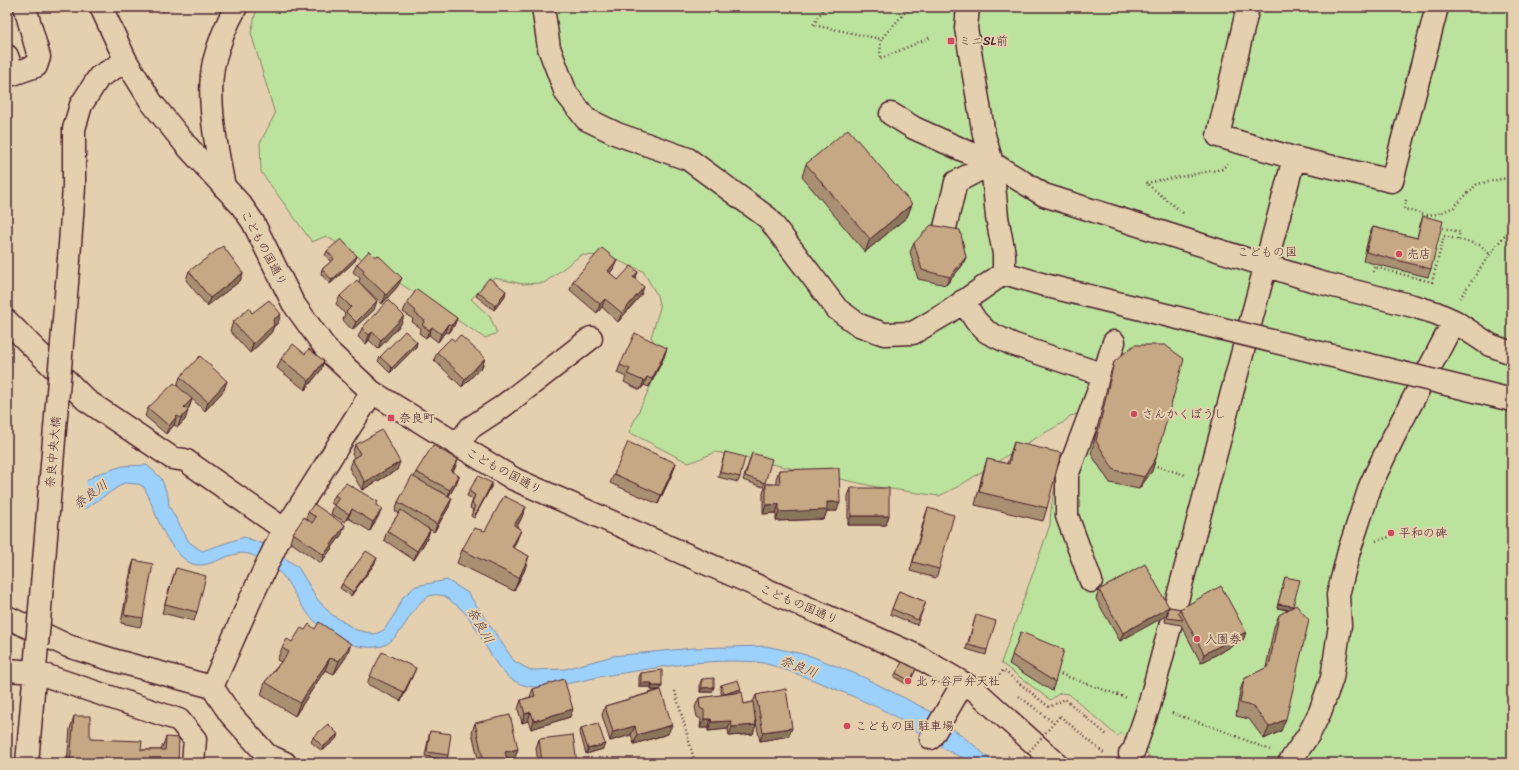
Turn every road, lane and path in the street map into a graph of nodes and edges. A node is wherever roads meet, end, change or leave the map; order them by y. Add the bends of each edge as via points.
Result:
1 (25, 7) edge
2 (101, 7) edge
3 (236, 7) edge
4 (543, 7) edge
5 (825, 7) edge
6 (910, 7) edge
7 (968, 7) edge
8 (1248, 7) edge
9 (1437, 7) edge
10 (931, 37) dead end
11 (880, 39) junction
12 (126, 61) junction
13 (9, 69) edge
14 (891, 114) dead end
15 (1238, 143) junction
16 (1294, 158) junction
17 (992, 164) junction
18 (1512, 177) edge
19 (224, 188) junction
20 (1407, 198) dead end
21 (1426, 215) junction
22 (1423, 223) edge
23 (1437, 226) edge
24 (1512, 226) edge
25 (943, 236) edge
26 (1458, 240) junction
27 (1205, 246) junction
28 (1490, 254) junction
29 (1266, 267) junction
30 (1004, 273) junction
31 (1420, 279) edge
32 (963, 301) junction
33 (7, 321) edge
34 (1454, 321) junction
35 (590, 338) dead end
36 (1114, 342) dead end
37 (1512, 353) edge
38 (1104, 375) junction
39 (372, 392) junction
40 (1512, 400) edge
41 (457, 445) junction
42 (1153, 465) edge
43 (1173, 470) dead end
44 (282, 534) junction
45 (1091, 581) dead end
46 (7, 617) edge
47 (7, 670) edge
48 (35, 672) junction
49 (1057, 673) edge
50 (1002, 682) dead end
51 (963, 683) junction
52 (212, 687) junction
53 (675, 691) dead end
54 (1014, 691) dead end
55 (1149, 706) junction
56 (1054, 723) junction
57 (1107, 735) dead end
58 (931, 738) dead end
59 (1105, 754) dead end
60 (1130, 754) dead end
61 (1009, 756) dead end
62 (1022, 760) dead end
63 (1290, 761) edge
64 (27, 763) edge
65 (193, 763) edge
66 (285, 763) edge
67 (695, 763) edge
68 (1003, 763) edge
69 (1056, 763) edge

1 - 13 street via 39,57 36,66
2 - 12 street, こどもの国通り
3 - 19 street via 224,29 214,63 212,97 215,138
4 - 32 street via 549,48 566,93 586,119 618,134 688,159 768,218 837,309 859,325 884,334 913,333
5 - 11 path via 813,25
6 - 11 path
7 - 17 street via 966,28 984,135
8 - 15 street via 1218,136
9 - 16 street via 1392,181
10 - 11 path via 880,59
12 - 19 street, こどもの国通り via 152,103
12 - 48 street, 奈良中央大橋, bridge via 99,78 81,105 74,129 74,187 69,259
14 - 17 street via 914,128
15 - 16 street
15 - 27 path via 1231,161 1222,169 1146,183 1202,228
16 - 29 street
17 - 25 street via 956,182
17 - 27 street via 1044,195
17 - 30 street via 997,217 1004,254
18 - 21 path via 1477,184 1454,207 1438,214
19 - 39 street, こどもの国通り via 253,222 293,303 327,350
20 - 21 path via 1404,209
21 - 22 path
23 - 26 path via 1460,232
24 - 28 path
26 - 28 path via 1480,245
26 - 31 path via 1444,236 1432,282
27 - 29 street
28 - 34 path via 1462,294
29 - 34 street via 1413,306
29 - 55 street
30 - 32 street
30 - 40 street, bridge
32 - 38 street via 987,332 1012,344
33 - 44 street via 86,400 172,458 185,460
34 - 37 street via 1490,345
34 - 63 street via 1371,484 1338,595 1340,625 1332,678 1309,734
35 - 41 street via 470,428
36 - 38 street
38 - 45 street via 1067,475 1067,516
39 - 41 street, こどもの国通り
39 - 44 street
41 - 51 street, こどもの国通り via 514,479 914,654
42 - 43 path
44 - 52 street
46 - 52 street via 68,646
47 - 48 street
48 - 64 street, 奈良中央大橋
48 - 65 street via 179,720 195,739
49 - 55 path
50 - 57 path via 996,678 1003,670 1049,707 1065,699
51 - 58 street
51 - 69 street, こどもの国通り via 975,690
52 - 66 street via 231,715 267,755
53 - 67 path
54 - 56 path
55 - 60 street via 1134,750
55 - 63 path via 1221,730
56 - 59 path, bridge via 1060,716
56 - 62 path, bridge
61 - 68 path

